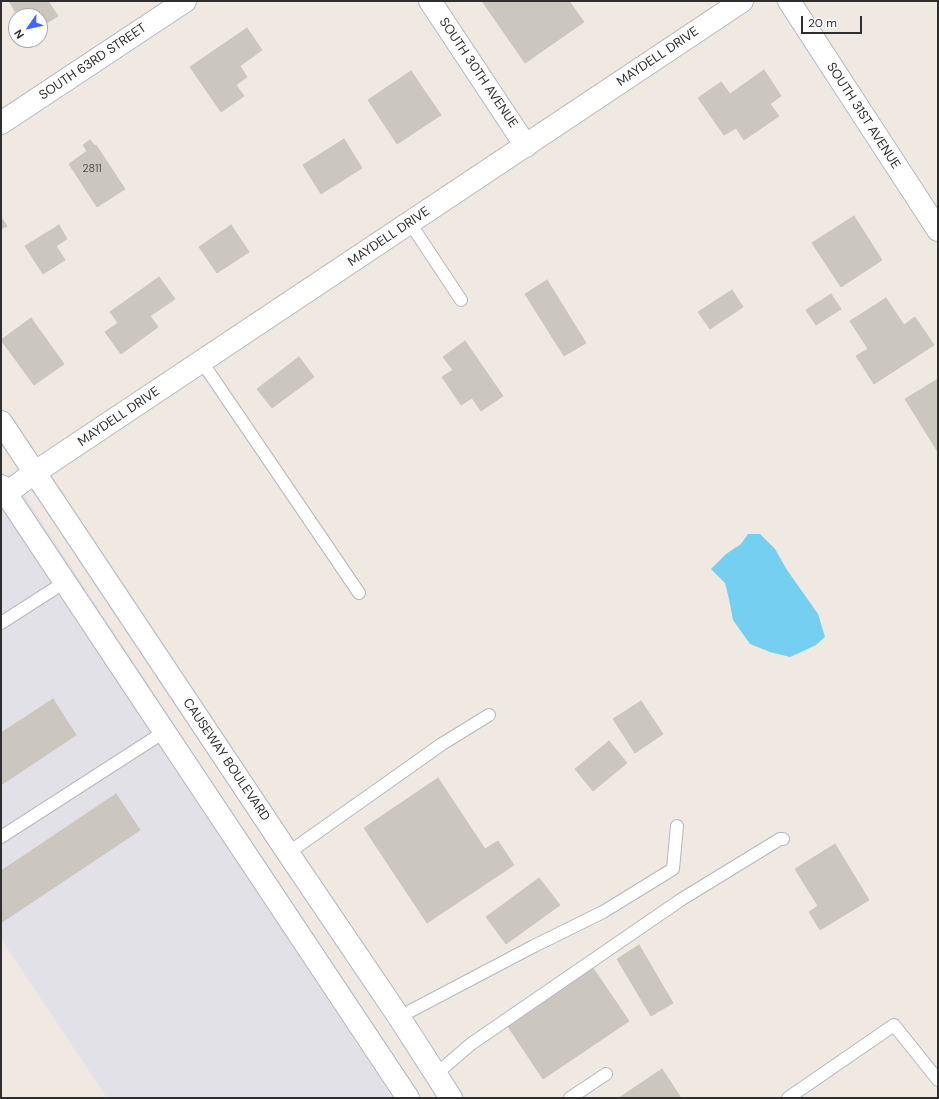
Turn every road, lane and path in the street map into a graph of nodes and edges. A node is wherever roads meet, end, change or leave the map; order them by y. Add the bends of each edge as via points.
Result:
1 (185, 1) edge
2 (430, 1) edge
3 (742, 1) edge
4 (789, 1) edge
5 (1, 123) edge
6 (526, 146) junction
7 (410, 223) junction
8 (938, 230) edge
9 (461, 300) dead end
10 (202, 362) junction
11 (1, 422) edge
12 (34, 473) junction
13 (3, 492) edge
14 (64, 582) junction
15 (359, 593) dead end
16 (1, 623) edge
17 (489, 715) dead end
18 (164, 732) junction
19 (677, 826) dead end
20 (1, 836) edge
21 (783, 839) dead end
22 (288, 853) junction
23 (399, 1017) junction
24 (606, 1074) dead end
25 (435, 1075) junction
26 (938, 1080) edge
27 (408, 1098) edge
28 (451, 1098) edge
29 (570, 1098) edge
30 (788, 1098) edge

1 - 5 street, SOUTH 63RD STREET
2 - 6 street, SOUTH 30TH AVENUE
3 - 6 street, MAYDELL DRIVE
4 - 8 street, SOUTH 31ST AVENUE
6 - 7 street, MAYDELL DRIVE
7 - 9 lane
7 - 10 street, MAYDELL DRIVE
10 - 12 street, MAYDELL DRIVE
10 - 15 lane
11 - 12 street, CAUSEWAY BOULEVARD
12 - 13 street, MAYDELL DRIVE
12 - 22 street, CAUSEWAY BOULEVARD
13 - 14 street
14 - 16 lane
14 - 18 street
17 - 22 lane via 442,744
18 - 20 lane
18 - 27 street
19 - 23 lane via 673,869 604,912
21 - 25 lane via 670,908 471,1044
22 - 23 street, CAUSEWAY BOULEVARD
23 - 25 street, CAUSEWAY BOULEVARD
24 - 29 lane
25 - 28 street, CAUSEWAY BOULEVARD
26 - 30 lane via 894,1025

